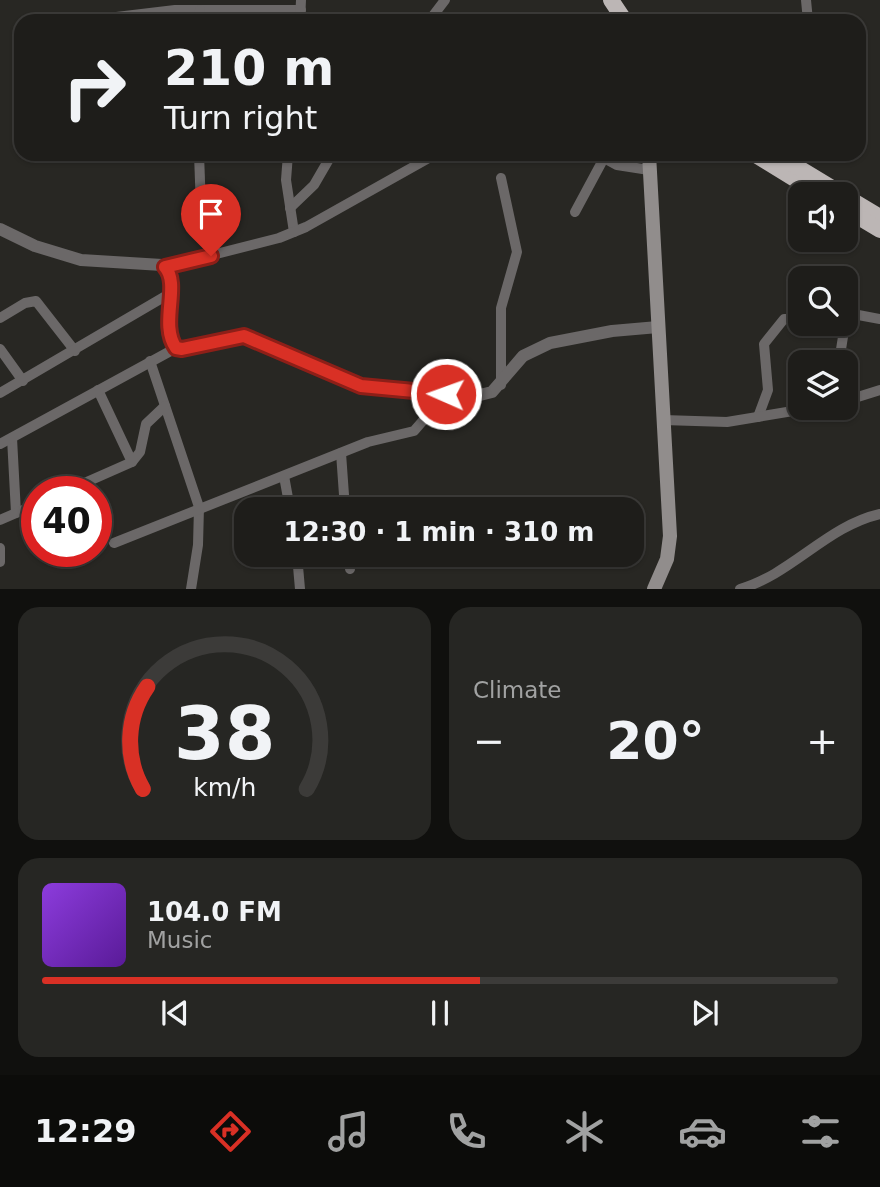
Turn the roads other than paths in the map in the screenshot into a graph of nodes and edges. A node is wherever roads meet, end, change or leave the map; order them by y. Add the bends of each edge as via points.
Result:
1 (445, 0) edge
2 (200, 10) junction
3 (301, 10) edge
4 (176, 14) edge
5 (200, 14) edge
6 (434, 14) edge
7 (199, 161) edge
8 (287, 161) edge
9 (328, 161) edge
10 (424, 161) edge
11 (599, 161) edge
12 (611, 161) edge
13 (649, 161) edge
14 (766, 161) edge
15 (788, 161) edge
16 (649, 170) junction
17 (500, 178) dead end
18 (800, 182) edge
19 (822, 182) edge
20 (858, 204) edge
21 (201, 208) dead end
22 (290, 208) junction
23 (575, 212) dead end
24 (858, 217) edge
25 (880, 217) edge
26 (0, 229) edge
27 (880, 230) edge
28 (294, 232) junction
29 (165, 267) junction
30 (169, 294) junction
31 (858, 315) edge
32 (0, 318) edge
33 (788, 319) edge
34 (880, 319) edge
35 (658, 327) junction
36 (176, 348) junction
37 (0, 349) edge
38 (75, 351) junction
39 (150, 361) junction
40 (23, 381) junction
41 (501, 385) junction
42 (98, 390) junction
43 (880, 390) edge
44 (0, 393) edge
45 (446, 394) junction
46 (858, 397) edge
47 (165, 406) junction
48 (788, 412) edge
49 (758, 417) junction
50 (663, 420) junction
51 (12, 438) junction
52 (0, 444) edge
53 (341, 453) junction
54 (132, 462) junction
55 (100, 476) edge
56 (284, 476) junction
57 (287, 497) edge
58 (344, 497) edge
59 (199, 510) junction
60 (21, 511) edge
61 (16, 513) junction
62 (880, 514) edge
63 (0, 520) edge
64 (114, 544) dead end
65 (0, 548) edge
66 (0, 562) edge
67 (298, 567) edge
68 (191, 589) edge
69 (300, 589) edge
70 (654, 589) edge
71 (740, 589) edge

1 - 6 street
2 - 3 street
2 - 4 street
2 - 5 street
7 - 21 street
8 - 22 street
9 - 22 street via 314,185
10 - 28 street
11 - 23 street
12 - 16 street
13 - 16 main road
14 - 18 highway
15 - 19 highway
16 - 35 main road
17 - 41 street via 517,252 501,308
20 - 25 highway
22 - 28 street
24 - 27 highway
26 - 29 street via 81,260
28 - 29 street
29 - 30 street via 171,276
30 - 36 street via 168,329
30 - 38 street
31 - 34 street
32 - 38 street via 36,301
33 - 49 street via 764,344 768,390
35 - 41 street via 550,343 523,356
35 - 50 main road
36 - 39 street
36 - 45 street via 244,336 361,386
37 - 40 street
38 - 40 street
39 - 42 street
39 - 47 street
40 - 44 street
41 - 45 street via 485,395
42 - 51 street
42 - 54 street
43 - 46 street
45 - 53 street via 414,431
47 - 54 street via 146,424 140,452
47 - 59 street
48 - 49 street
49 - 50 street via 704,424
50 - 70 main road via 670,536 667,559
51 - 52 street
51 - 61 street
53 - 56 street
53 - 58 street
54 - 55 street
56 - 57 street
56 - 59 street
59 - 64 street
59 - 68 street
60 - 61 street
61 - 63 street
62 - 71 street via 848,524
65 - 66 street
67 - 69 street

